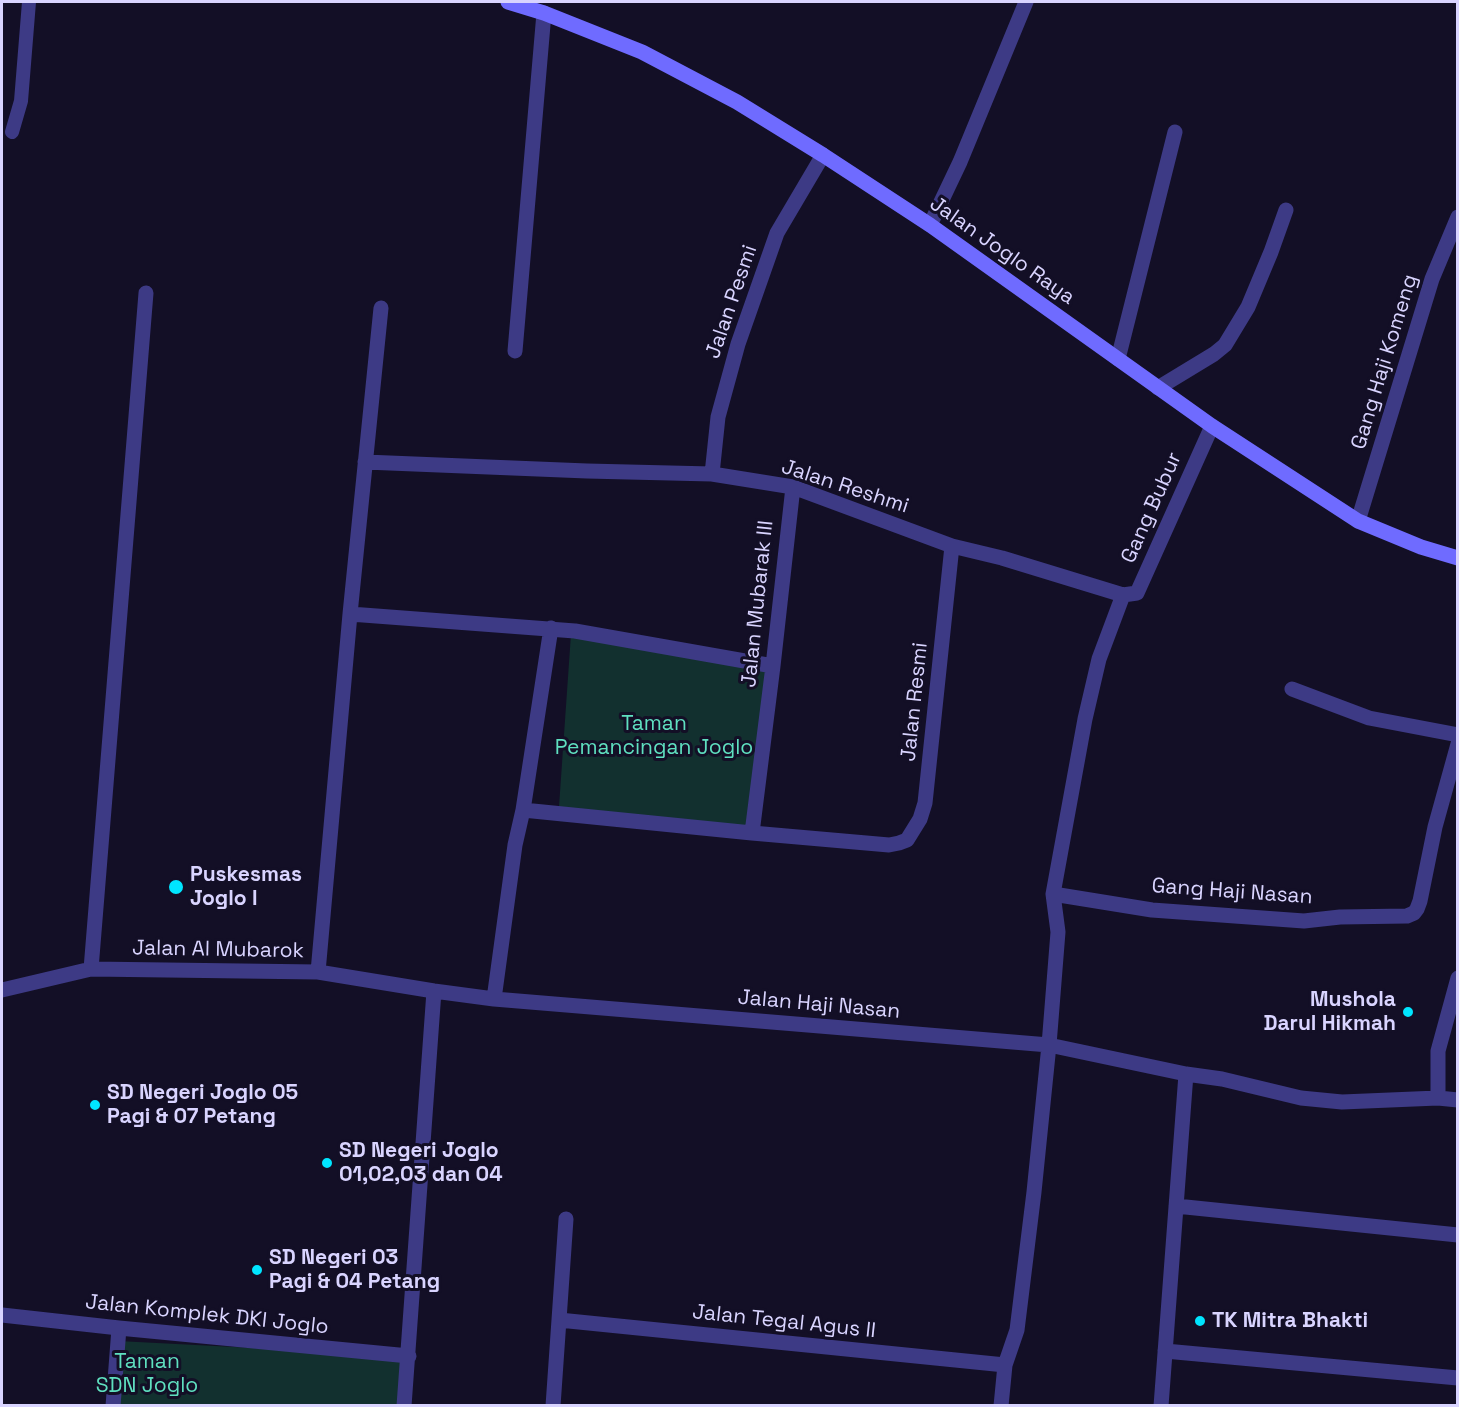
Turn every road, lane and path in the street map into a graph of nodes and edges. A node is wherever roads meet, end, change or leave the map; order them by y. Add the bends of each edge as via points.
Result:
1 (29, 2) edge
2 (508, 2) edge
3 (1026, 2) edge
4 (544, 13) junction
5 (12, 132) dead end
6 (1175, 132) dead end
7 (822, 154) junction
8 (1286, 210) dead end
9 (1458, 217) edge
10 (930, 225) junction
11 (146, 293) dead end
12 (381, 308) dead end
13 (515, 351) dead end
14 (1118, 359) junction
15 (1158, 388) junction
16 (1212, 426) junction
17 (365, 462) junction
18 (711, 474) junction
19 (793, 487) junction
20 (1358, 521) junction
21 (952, 546) junction
22 (1458, 558) edge
23 (1123, 595) junction
24 (350, 614) junction
25 (551, 628) junction
26 (773, 666) junction
27 (1292, 688) dead end
28 (1458, 735) edge
29 (1458, 744) edge
30 (523, 810) junction
31 (752, 833) junction
32 (1053, 894) junction
33 (91, 969) junction
34 (318, 972) junction
35 (1458, 978) edge
36 (2, 990) edge
37 (434, 991) junction
38 (494, 999) junction
39 (1049, 1045) junction
40 (1186, 1074) junction
41 (1437, 1098) junction
42 (1458, 1100) edge
43 (1176, 1206) junction
44 (566, 1219) dead end
45 (1458, 1235) edge
46 (2, 1315) edge
47 (559, 1320) junction
48 (119, 1328) junction
49 (1165, 1351) junction
50 (408, 1356) junction
51 (1005, 1365) junction
52 (1458, 1378) edge
53 (113, 1406) edge
54 (404, 1406) edge
55 (553, 1406) edge
56 (1001, 1406) edge
57 (1161, 1406) edge

1 - 5 lane via 21,101
2 - 4 main road, Jalan Joglo Raya
3 - 10 street
4 - 7 main road, Jalan Joglo Raya via 642,52 737,102
4 - 13 street
6 - 14 street
7 - 10 main road, Jalan Joglo Raya
7 - 18 street, Jalan Pesmi via 777,233 738,344 718,417
8 - 15 street via 1248,307 1225,345
9 - 20 street, Gang Haji Komeng via 1432,279
10 - 14 main road, Jalan Joglo Raya
11 - 33 street
12 - 17 street
14 - 15 main road, Jalan Joglo Raya
15 - 16 main road, Jalan Joglo Raya
16 - 20 main road, Jalan Joglo Raya
16 - 23 street, Gang Bubur via 1137,593
17 - 18 street, Jalan Reshmi
17 - 24 street
18 - 19 street, Jalan Reshmi
19 - 21 street, Jalan Reshmi
19 - 26 street, Jalan Mubarak III
20 - 22 main road, Jalan Joglo Raya
21 - 23 street, Jalan Reshmi
21 - 31 street, Jalan Resmi via 925,803 907,840 889,845
23 - 32 street via 1099,659
24 - 25 street
24 - 34 street
25 - 26 street
25 - 30 street
26 - 31 street, Jalan Mubarak III
27 - 28 street via 1369,718
29 - 32 street, Gang Haji Nasan via 1420,901 1414,913 1407,916 1304,921 1152,910
30 - 31 street
30 - 38 street
32 - 39 street via 1058,932
33 - 34 street, Jalan Al Mubarok
33 - 36 street, Jalan Al Mubarok
34 - 37 street, Jalan Al Mubarok
35 - 41 street via 1438,1051
37 - 38 street, Jalan Haji Nasan
37 - 50 street
38 - 39 street, Jalan Haji Nasan
39 - 40 street, Jalan Haji Nasan
39 - 51 street via 1017,1330
40 - 41 street, Jalan Haji Nasan via 1301,1098
40 - 43 street
41 - 42 street, Jalan Haji Nasan
43 - 45 street
43 - 49 street
44 - 47 street
46 - 48 street, Jalan Komplek DKI Joglo
47 - 51 street, Jalan Tegal Agus II
47 - 55 street
48 - 50 street, Jalan Komplek DKI Joglo
48 - 53 street
49 - 52 street
49 - 57 street
50 - 54 street
51 - 56 street

